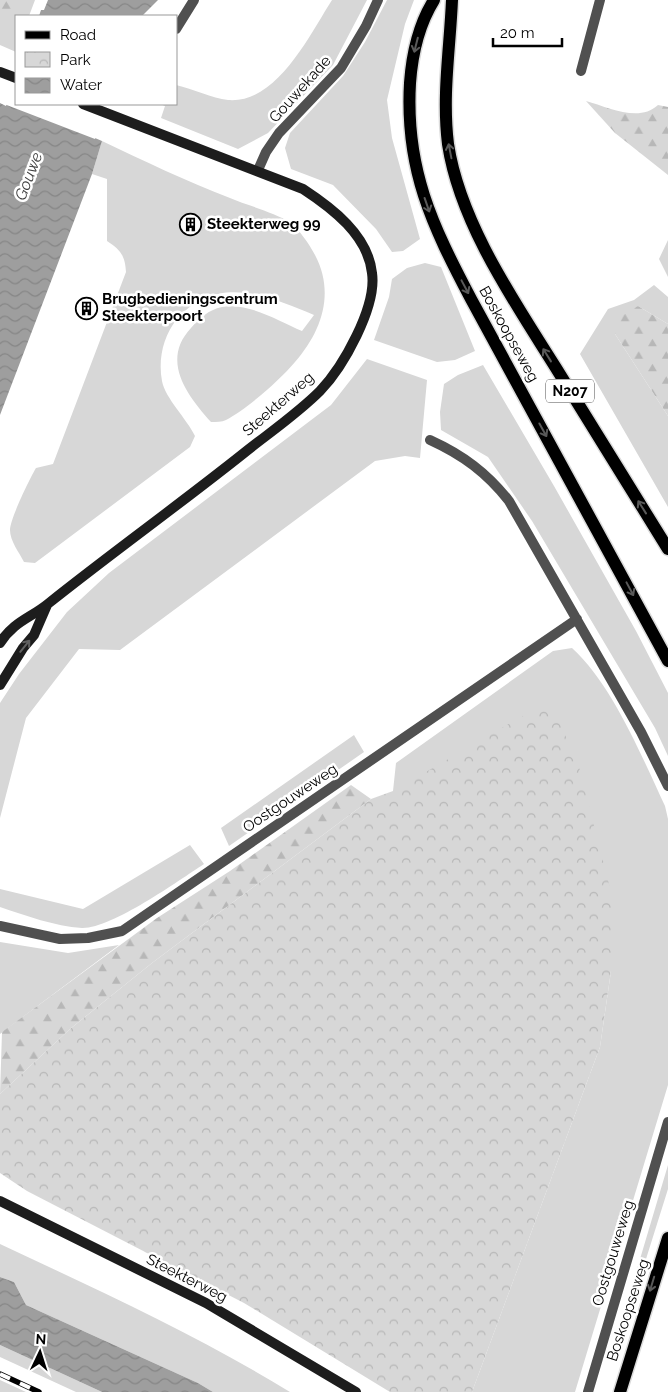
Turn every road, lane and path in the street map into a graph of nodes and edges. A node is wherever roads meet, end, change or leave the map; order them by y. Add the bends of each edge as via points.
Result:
1 (194, 0) edge
2 (378, 0) edge
3 (434, 0) edge
4 (452, 0) edge
5 (600, 0) edge
6 (178, 26) edge
7 (581, 71) dead end
8 (0, 72) edge
9 (15, 78) edge
10 (86, 105) edge
11 (258, 170) junction
12 (430, 440) dead end
13 (668, 549) edge
14 (47, 605) junction
15 (577, 619) junction
16 (0, 643) edge
17 (668, 661) edge
18 (0, 685) edge
19 (668, 786) edge
20 (0, 926) edge
21 (668, 1122) edge
22 (0, 1201) edge
23 (668, 1238) edge
24 (356, 1392) edge
25 (588, 1392) edge
26 (620, 1392) edge

1 - 6 street
2 - 11 street, Gouwekade via 341,68 279,133
3 -> 17 main road, Boskoopseweg / N207 via 414,52 409,104 413,159 428,210 471,299
13 -> 4 main road, Boskoopseweg / N207 via 508,292 466,207 452,163 445,113
5 - 7 street
8 - 9 main road
10 - 11 main road, Steekterweg
11 - 14 main road, Steekterweg via 302,189 331,207 347,222 366,254 372,272 372,289 358,334 340,364 314,396
12 - 15 street via 456,452 495,484 524,525
14 - 16 main road, Steekterweg via 18,622
18 -> 14 main road, Steekterweg via 34,635
15 - 19 street
15 - 20 street, Oostgouweweg via 122,931 88,938 60,939
21 - 25 street, Oostgouweweg
22 - 24 main road, Steekterweg via 206,1303
23 -> 26 main road, Boskoopseweg

